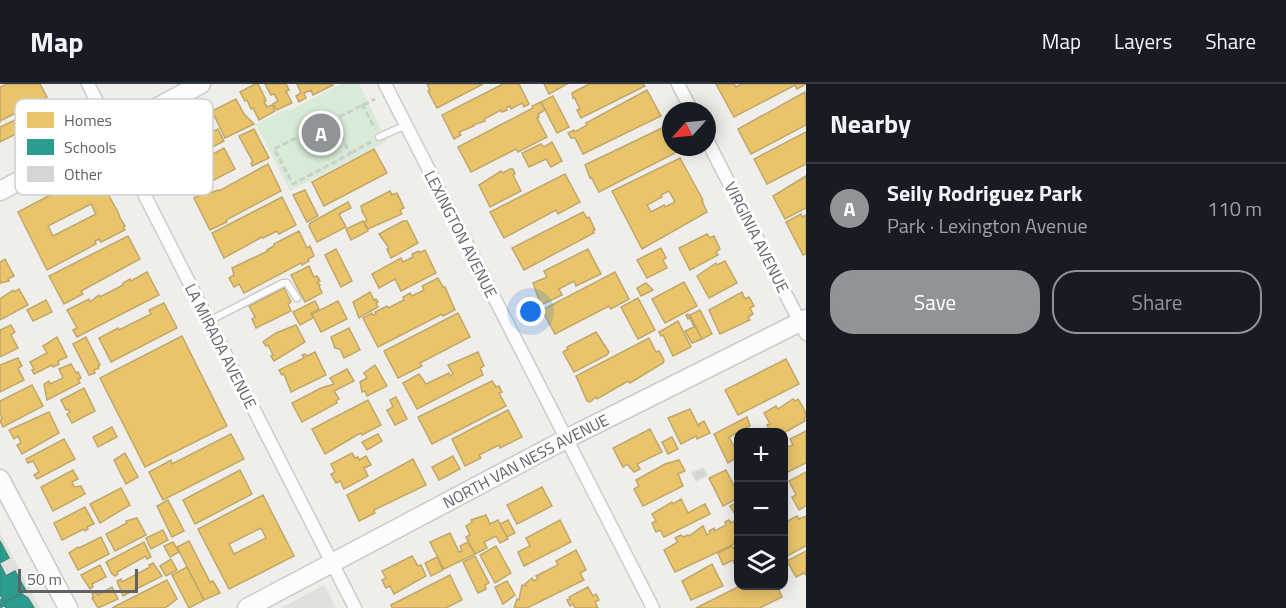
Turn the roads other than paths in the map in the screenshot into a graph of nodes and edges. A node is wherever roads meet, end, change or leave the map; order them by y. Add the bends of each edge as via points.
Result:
1 (88, 84) edge
2 (201, 84) edge
3 (385, 84) edge
4 (678, 84) edge
5 (96, 99) edge
6 (172, 99) edge
7 (687, 102) edge
8 (406, 125) junction
9 (379, 137) dead end
10 (715, 156) edge
11 (15, 183) edge
12 (0, 191) edge
13 (145, 195) edge
14 (297, 298) dead end
15 (209, 322) junction
16 (804, 325) edge
17 (566, 439) junction
18 (0, 479) edge
19 (332, 562) junction
20 (68, 608) edge
21 (247, 608) edge
22 (355, 608) edge
23 (653, 608) edge

1 - 5 street, LA MIRADA AVENUE
2 - 6 street
3 - 8 street, LEXINGTON AVENUE
4 - 7 street
8 - 9 lane
8 - 17 street, LEXINGTON AVENUE
10 - 16 street, VIRGINIA AVENUE
11 - 12 street
13 - 15 street, LA MIRADA AVENUE
14 - 15 lane via 290,285 283,283
15 - 19 street, LA MIRADA AVENUE
16 - 17 street, NORTH VAN NESS AVENUE
17 - 19 street, NORTH VAN NESS AVENUE
17 - 23 street, LEXINGTON AVENUE
18 - 20 street
19 - 21 street, NORTH VAN NESS AVENUE
19 - 22 street, LA MIRADA AVENUE

